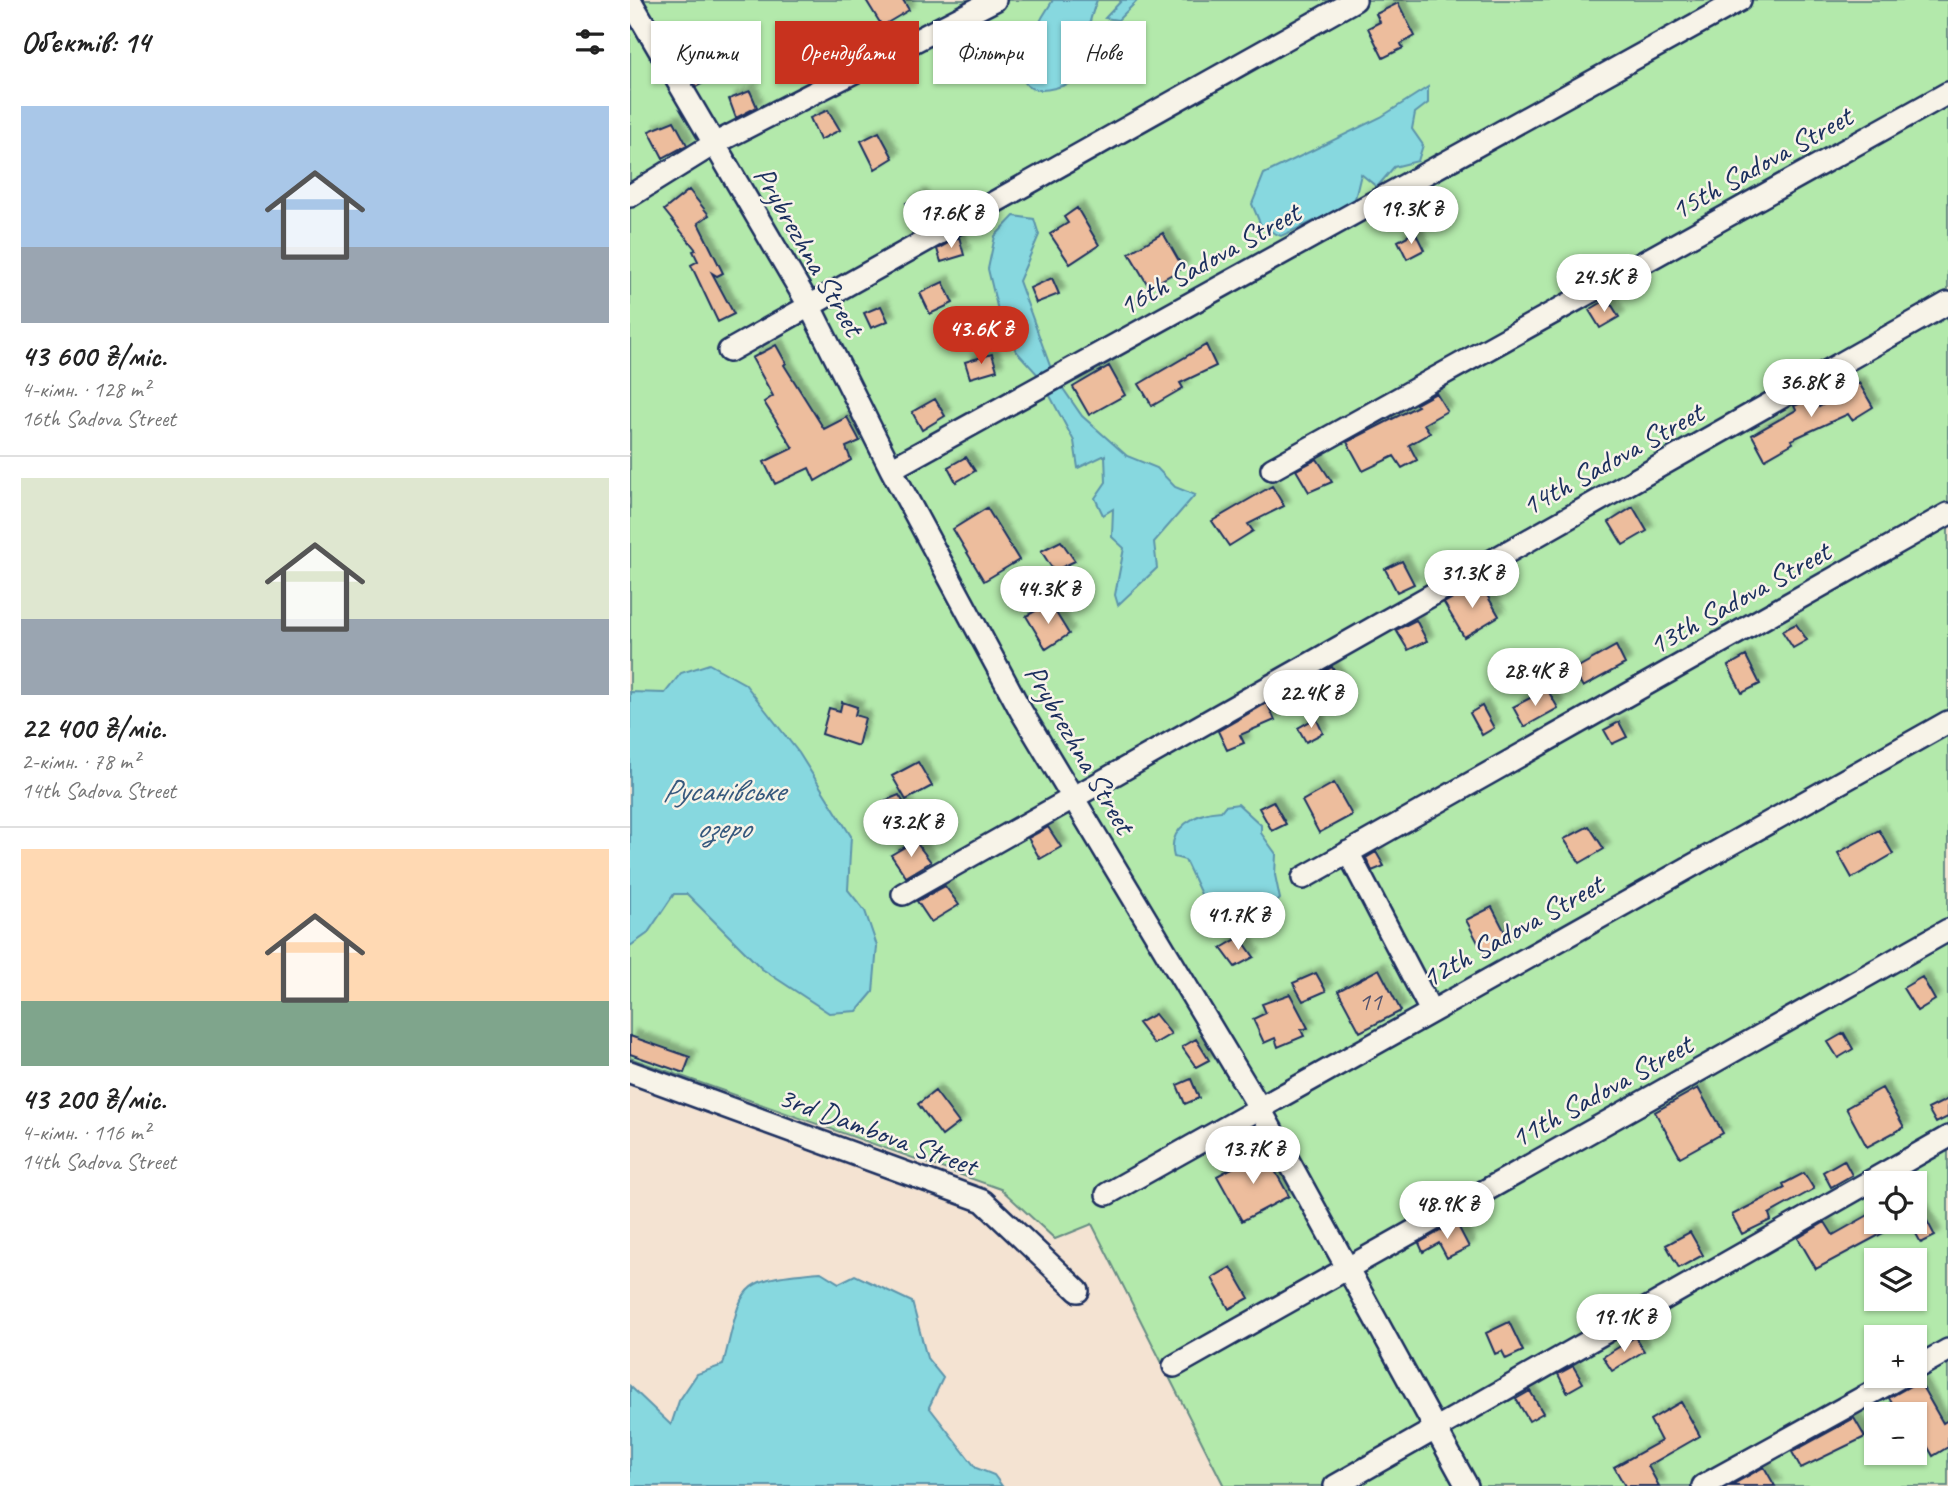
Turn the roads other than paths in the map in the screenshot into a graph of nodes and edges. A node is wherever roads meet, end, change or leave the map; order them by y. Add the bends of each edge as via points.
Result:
1 (630, 0) edge
2 (995, 0) edge
3 (1355, 0) edge
4 (1740, 0) edge
5 (1948, 93) edge
6 (712, 145) junction
7 (630, 196) edge
8 (1948, 303) edge
9 (810, 307) junction
10 (729, 351) dead end
11 (891, 469) junction
12 (1272, 469) dead end
13 (1948, 514) edge
14 (1948, 722) edge
15 (1072, 797) junction
16 (1349, 852) junction
17 (1303, 878) dead end
18 (902, 894) dead end
19 (1948, 930) edge
20 (1431, 1011) junction
21 (630, 1072) edge
22 (1259, 1107) junction
23 (1948, 1137) edge
24 (1107, 1194) dead end
25 (1348, 1266) junction
26 (1078, 1291) dead end
27 (1948, 1350) edge
28 (1927, 1361) edge
29 (1174, 1366) dead end
30 (1880, 1388) edge
31 (1434, 1427) junction
32 (1335, 1486) edge
33 (1467, 1486) edge
34 (1703, 1486) edge

1 - 6 street, Prybrezhna Street
2 - 6 street
3 - 9 street
4 - 11 street, 16th Sadova Street
5 - 12 street, 15th Sadova Street
6 - 7 street
6 - 9 street, Prybrezhna Street
8 - 15 street, 14th Sadova Street
9 - 10 street
9 - 11 street, Prybrezhna Street
11 - 15 street, Prybrezhna Street
13 - 16 street, 13th Sadova Street
14 - 20 street, 12th Sadova Street
15 - 18 street, 14th Sadova Street
15 - 22 street, Prybrezhna Street
16 - 17 street, 13th Sadova Street
16 - 20 street
19 - 25 street, 11th Sadova Street
20 - 22 street, 12th Sadova Street
21 - 26 street, 3rd Dambova Street via 983,1201
22 - 24 street, 12th Sadova Street
22 - 25 street, Prybrezhna Street
23 - 31 street
25 - 29 street, 11th Sadova Street
25 - 31 street, Prybrezhna Street
27 - 28 street
30 - 34 street
31 - 32 street
31 - 33 street, Prybrezhna Street

